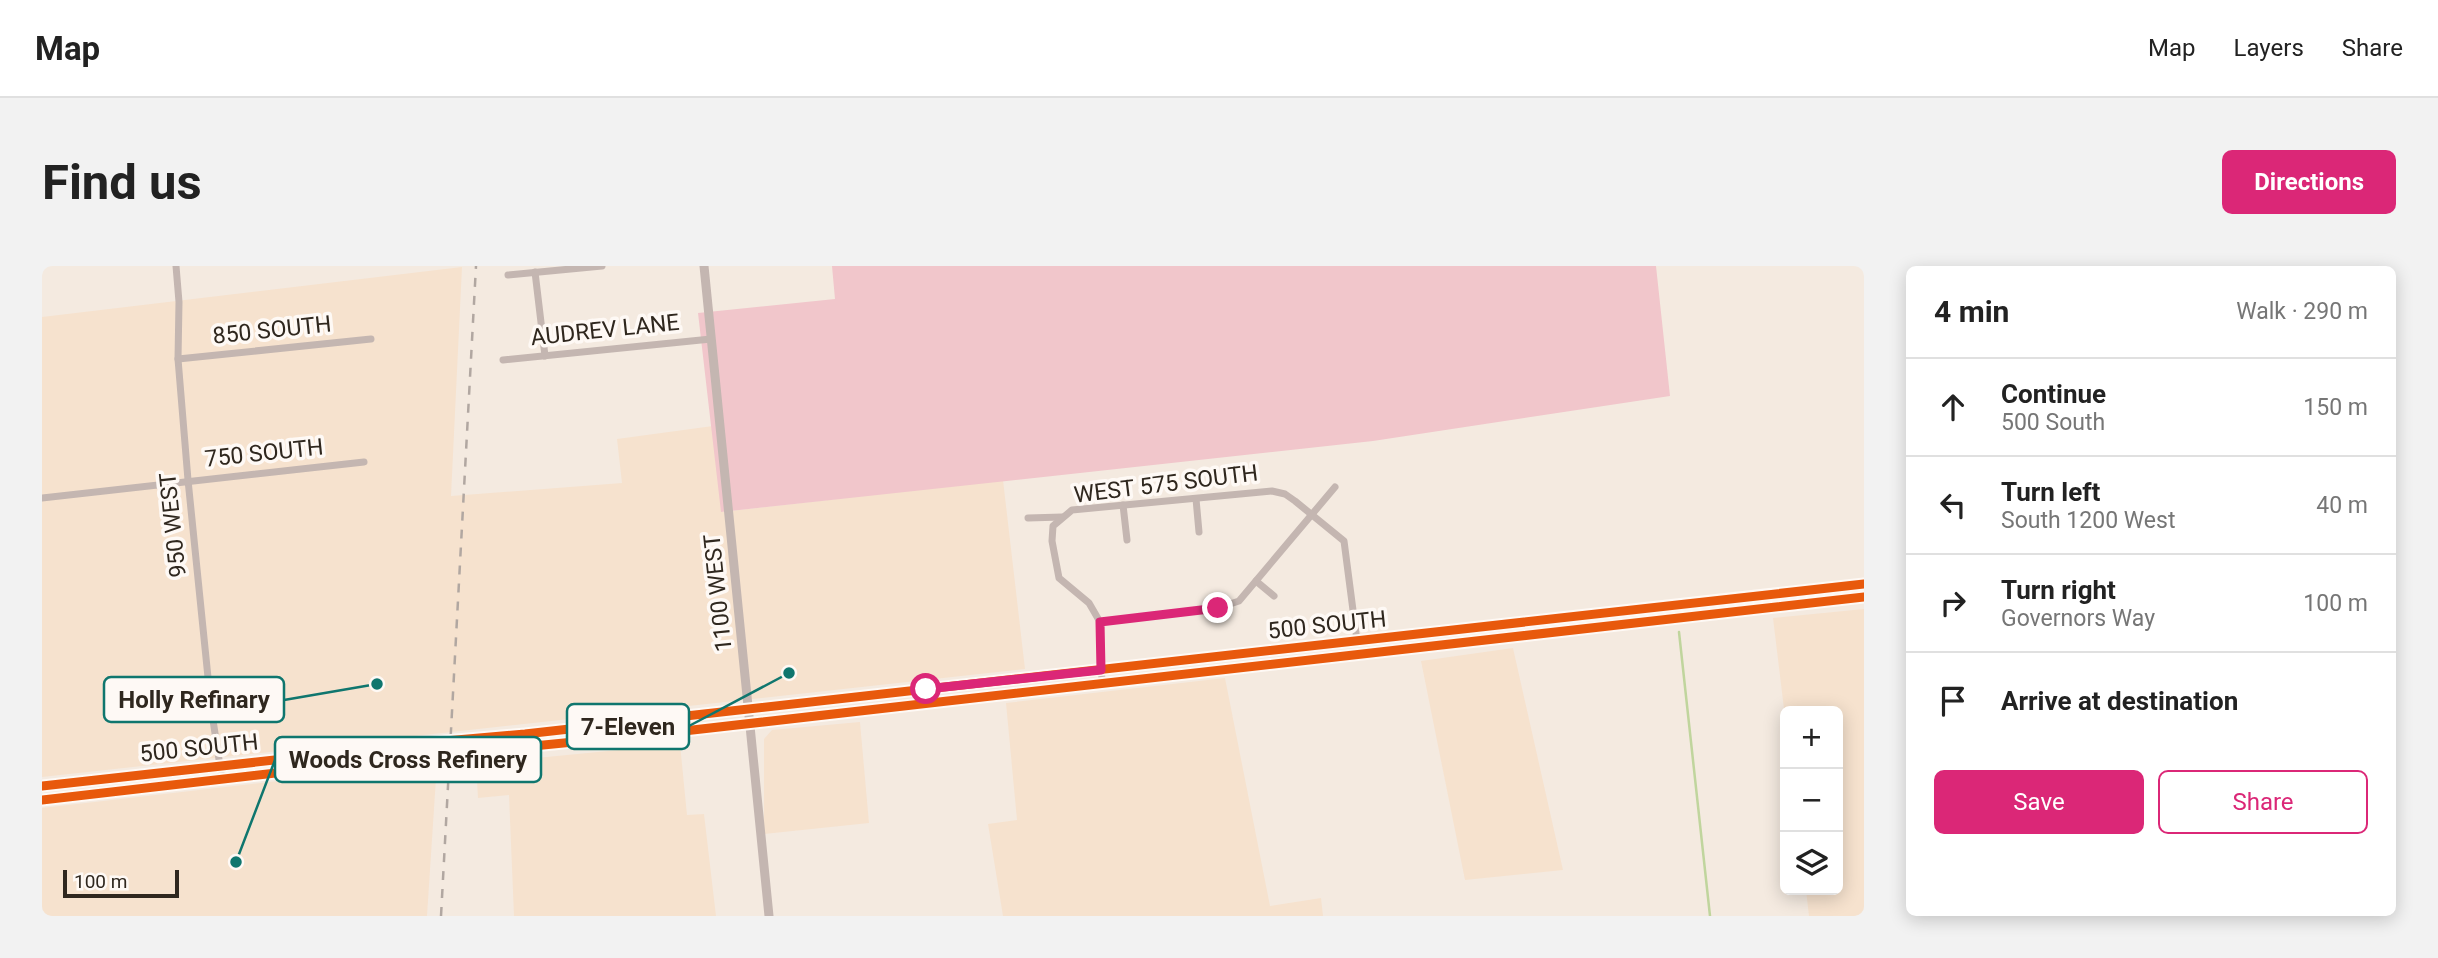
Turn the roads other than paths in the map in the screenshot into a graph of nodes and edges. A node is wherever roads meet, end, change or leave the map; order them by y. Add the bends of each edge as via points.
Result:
1 (176, 266) edge
2 (601, 266) edge
3 (704, 266) edge
4 (535, 272) junction
5 (508, 275) dead end
6 (711, 339) junction
7 (370, 340) dead end
8 (545, 356) junction
9 (178, 359) junction
10 (503, 360) dead end
11 (364, 462) dead end
12 (188, 480) junction
13 (1335, 487) dead end
14 (42, 498) edge
15 (1196, 499) junction
16 (1123, 505) junction
17 (1311, 514) junction
18 (1062, 517) junction
19 (1028, 518) dead end
20 (1199, 532) dead end
21 (1127, 540) dead end
22 (1256, 581) junction
23 (1864, 584) edge
24 (1273, 596) dead end
25 (1864, 597) edge
26 (1100, 622) junction
27 (1357, 641) junction
28 (1101, 670) junction
29 (1102, 684) junction
30 (748, 709) junction
31 (749, 723) junction
32 (220, 765) junction
33 (222, 779) junction
34 (42, 786) edge
35 (42, 800) edge
36 (769, 916) edge

1 - 9 street, 950 WEST
2 - 4 street
3 - 6 street, 1100 WEST
4 - 5 street
4 - 8 street
6 - 8 street, AUDREV LANE
6 - 30 street, 1100 WEST
7 - 9 street, 850 SOUTH
8 - 10 street, AUDREV LANE
9 - 12 street, 950 WEST
11 - 12 street, 750 SOUTH
12 - 14 street, 750 SOUTH
12 - 32 street, 950 WEST
13 - 17 street
15 - 16 street, WEST 575 SOUTH
15 - 17 street, WEST 575 SOUTH via 1272,491 1284,494
15 - 20 street
16 - 18 street, WEST 575 SOUTH via 1072,510
16 - 21 street
17 - 22 street
17 - 27 street, WEST 575 SOUTH via 1344,541
18 - 19 street, WEST 575 SOUTH
18 - 26 street via 1053,526 1052,541 1059,578 1089,603
22 - 24 street
22 - 26 street via 1229,606
23 - 27 main road, 500 SOUTH
25 - 29 main road, 500 SOUTH
26 - 28 street
27 - 28 main road, 500 SOUTH
28 - 29 street
28 - 30 main road, 500 SOUTH
29 - 31 main road, 500 SOUTH
30 - 31 street, 1100 WEST
30 - 32 main road, 500 SOUTH
31 - 33 main road, 500 SOUTH
31 - 36 street, 1100 WEST
32 - 33 street, 950 WEST
32 - 34 main road, 500 SOUTH
33 - 35 main road, 500 SOUTH

